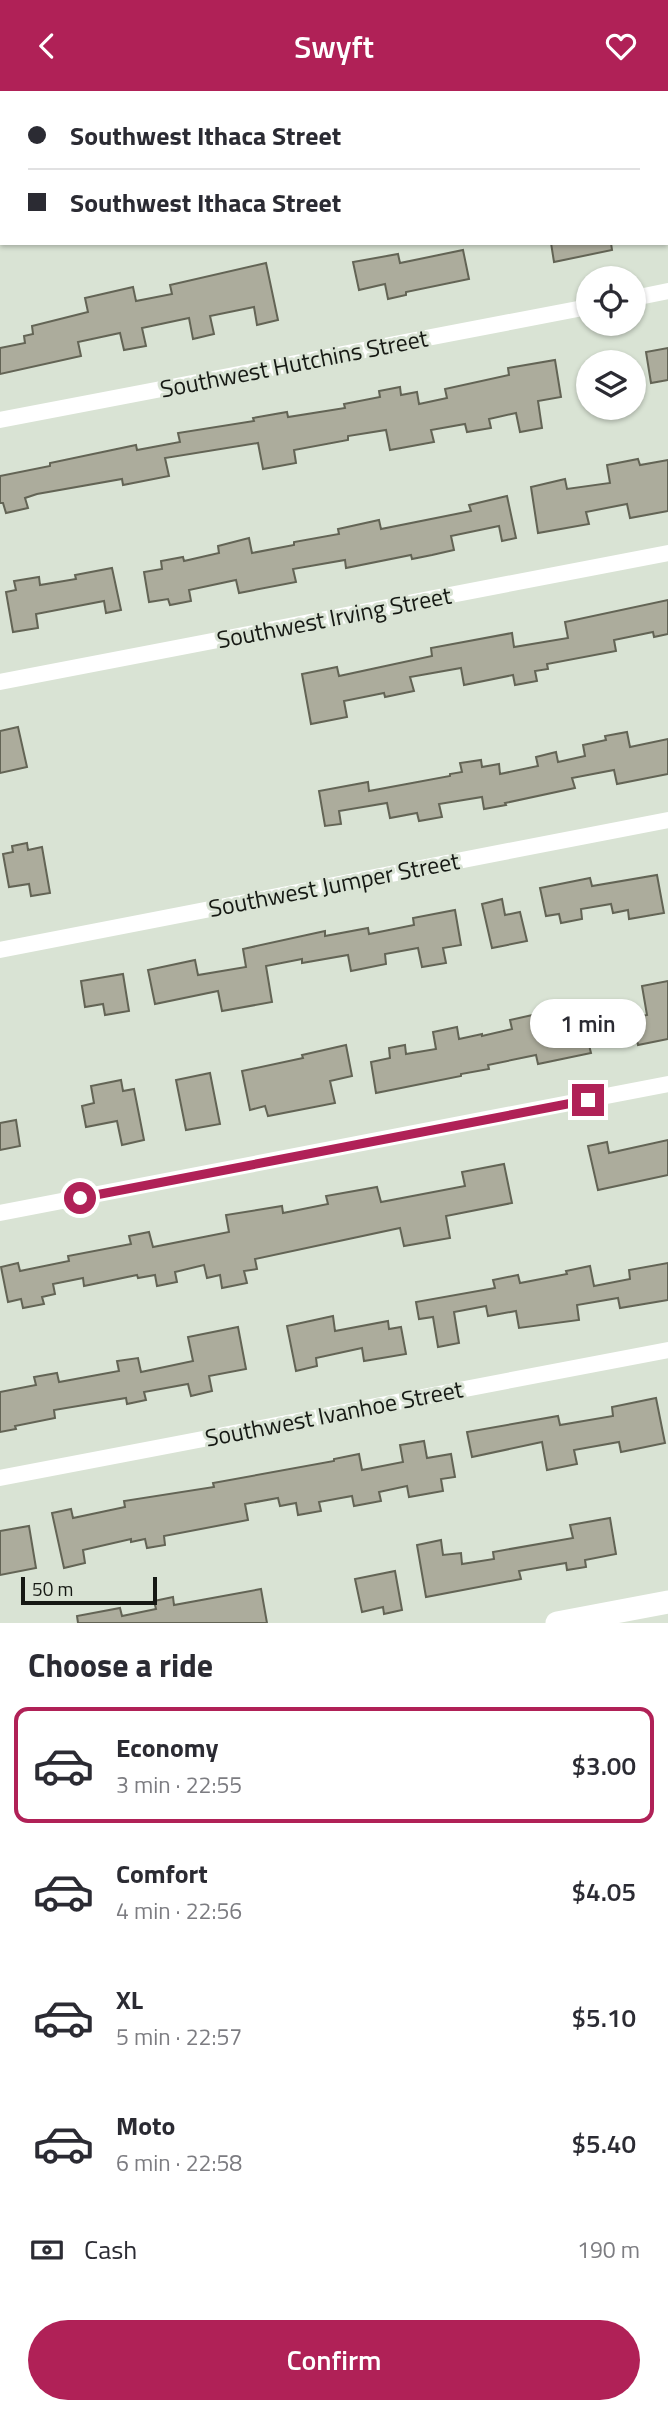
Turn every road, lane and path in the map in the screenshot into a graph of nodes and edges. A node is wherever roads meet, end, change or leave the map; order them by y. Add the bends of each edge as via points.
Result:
1 (668, 291) edge
2 (646, 296) edge
3 (576, 309) edge
4 (0, 420) edge
5 (668, 553) edge
6 (0, 682) edge
7 (668, 820) edge
8 (0, 950) edge
9 (668, 1084) edge
10 (0, 1213) edge
11 (668, 1350) edge
12 (0, 1478) edge
13 (668, 1602) edge
14 (560, 1623) edge

1 - 2 street
3 - 4 street, Southwest Hutchins Street
5 - 6 street, Southwest Irving Street
7 - 8 street, Southwest Jumper Street
9 - 10 street
11 - 12 street, Southwest Ivanhoe Street
13 - 14 main road

